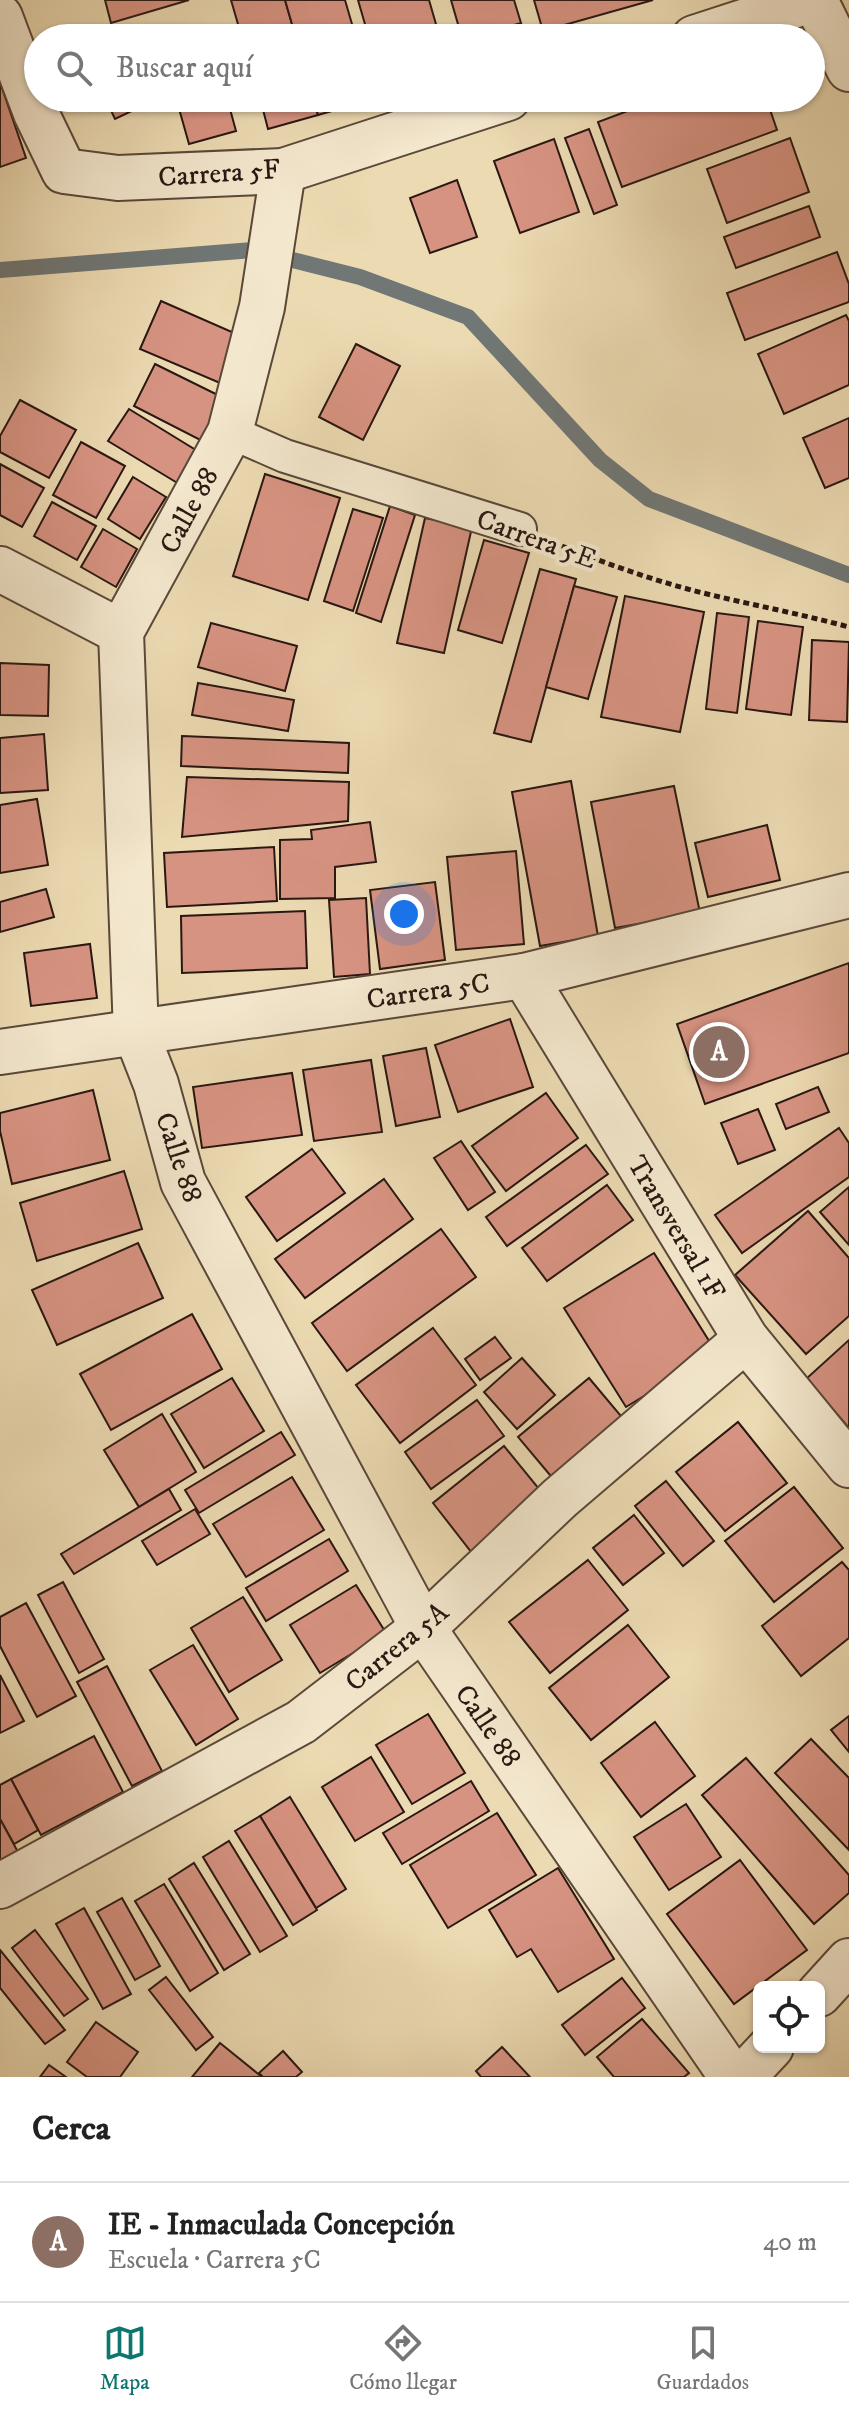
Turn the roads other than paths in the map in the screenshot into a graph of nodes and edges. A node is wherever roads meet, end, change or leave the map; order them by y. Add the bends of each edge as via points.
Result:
1 (813, 0) edge
2 (0, 17) edge
3 (738, 24) edge
4 (849, 69) edge
5 (24, 81) edge
6 (36, 112) edge
7 (465, 112) edge
8 (283, 171) junction
9 (230, 432) junction
10 (520, 529) road end
11 (0, 569) edge
12 (121, 632) junction
13 (849, 895) edge
14 (524, 976) junction
15 (136, 1033) junction
16 (0, 1052) edge
17 (746, 1339) junction
18 (849, 1465) edge
19 (423, 1628) junction
20 (0, 1886) edge
21 (849, 1961) edge
22 (825, 1987) edge
23 (765, 2053) edge
24 (732, 2077) edge
25 (743, 2077) edge

1 - 3 street
1 - 4 street
2 - 5 street, Carrera 5F
6 - 8 street, Carrera 5F via 64,171 118,178
7 - 8 street, Carrera 5F
8 - 9 street, Calle 88 via 262,307
9 - 10 lane, Carrera 5E via 285,456
9 - 12 street, Calle 88
11 - 12 street
12 - 15 street, Calle 88
13 - 14 street, Carrera 5C
14 - 15 street, Carrera 5C
14 - 17 street, Transversal 1F
15 - 16 street, Carrera 5C
15 - 19 street, Calle 88 via 183,1182
17 - 18 street, Transversal 1F
17 - 19 street, Carrera 5A via 560,1498
19 - 20 street, Carrera 5A via 301,1722
19 - 24 street, Calle 88
21 - 22 street
23 - 25 street

